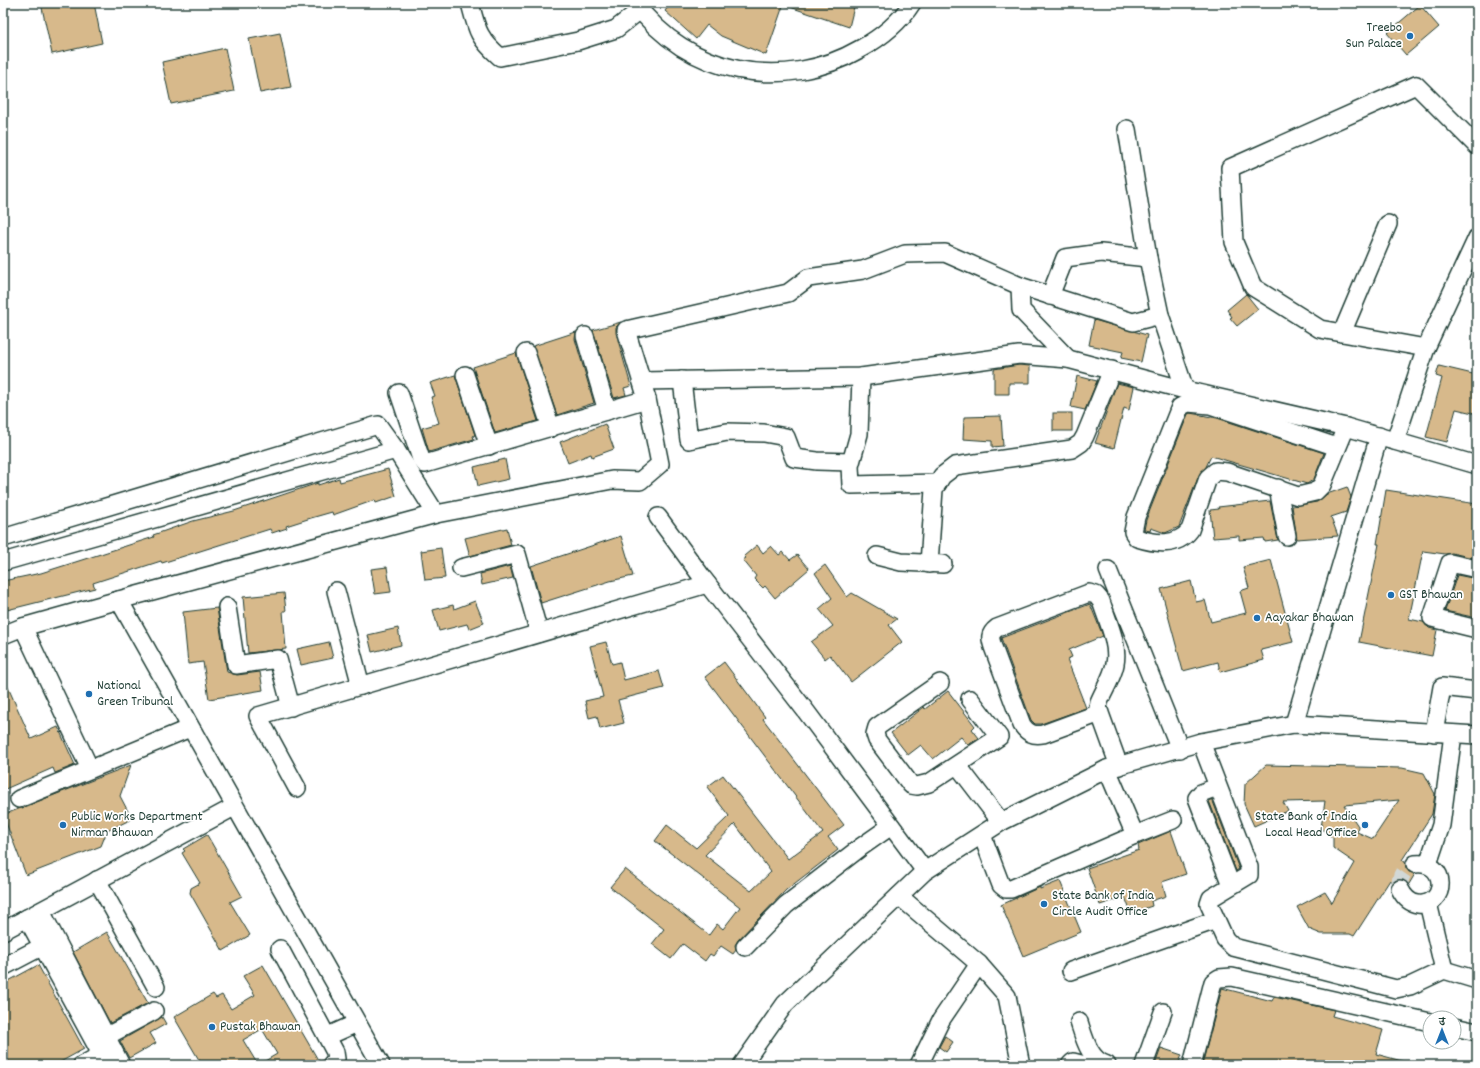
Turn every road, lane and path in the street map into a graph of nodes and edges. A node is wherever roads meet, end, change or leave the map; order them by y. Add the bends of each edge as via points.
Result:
1 (470, 3) edge
2 (912, 3) edge
3 (638, 7) edge
4 (1127, 129) dead end
5 (1477, 146) edge
6 (1388, 224) dead end
7 (1477, 238) edge
8 (1148, 258) junction
9 (1020, 286) junction
10 (1050, 296) junction
11 (1160, 315) junction
12 (1342, 333) junction
13 (585, 336) dead end
14 (1426, 348) junction
15 (526, 353) dead end
16 (1068, 358) junction
17 (1112, 370) junction
18 (466, 375) dead end
19 (861, 377) junction
20 (682, 380) junction
21 (642, 381) junction
22 (1185, 390) junction
23 (399, 393) dead end
24 (647, 399) junction
25 (607, 411) junction
26 (1346, 427) junction
27 (551, 428) junction
28 (1387, 438) junction
29 (488, 446) junction
30 (1337, 447) junction
31 (396, 450) junction
32 (850, 462) junction
33 (1477, 465) edge
34 (938, 482) junction
35 (1278, 488) junction
36 (436, 514) junction
37 (658, 517) dead end
38 (1287, 536) dead end
39 (3, 538) edge
40 (877, 556) dead end
41 (3, 562) edge
42 (461, 568) dead end
43 (1477, 569) edge
44 (1108, 570) dead end
45 (707, 584) junction
46 (336, 591) dead end
47 (119, 600) junction
48 (227, 607) dead end
49 (23, 627) junction
50 (1477, 628) edge
51 (539, 633) junction
52 (3, 635) edge
53 (940, 682) dead end
54 (361, 686) junction
55 (1477, 690) edge
56 (970, 699) dead end
57 (291, 707) junction
58 (1100, 713) junction
59 (1294, 724) junction
60 (190, 728) junction
61 (1434, 733) junction
62 (1453, 734) junction
63 (1477, 735) edge
64 (1201, 742) junction
65 (1180, 748) junction
66 (958, 766) junction
67 (1113, 767) junction
68 (90, 769) junction
69 (1217, 787) junction
70 (297, 788) dead end
71 (19, 799) dead end
72 (234, 807) junction
73 (1173, 820) dead end
74 (1001, 822) junction
75 (891, 826) junction
76 (982, 834) junction
77 (1135, 835) junction
78 (924, 871) junction
79 (97, 880) junction
80 (1231, 885) junction
81 (1400, 889) dead end
82 (899, 896) junction
83 (1428, 903) junction
84 (34, 914) junction
85 (1216, 920) junction
86 (3, 931) edge
87 (43, 946) junction
88 (745, 947) dead end
89 (280, 949) dead end
90 (979, 964) junction
91 (3, 967) edge
92 (1444, 970) junction
93 (1071, 971) dead end
94 (1477, 980) edge
95 (156, 986) dead end
96 (154, 1011) dead end
97 (1163, 1012) dead end
98 (1422, 1020) edge
99 (1079, 1022) dead end
100 (357, 1023) junction
101 (1462, 1029) edge
102 (1477, 1032) edge
103 (107, 1036) junction
104 (328, 1036) junction
105 (104, 1060) edge
106 (82, 1065) edge
107 (122, 1065) edge
108 (332, 1065) edge
109 (381, 1065) edge
110 (742, 1065) edge
111 (919, 1065) edge
112 (1021, 1065) edge
113 (1070, 1065) edge
114 (1084, 1065) edge
115 (1107, 1065) edge
116 (1144, 1065) edge
117 (1192, 1065) edge

1 - 3 street via 476,28 484,43 500,57 616,29
2 - 3 street via 877,40 840,61 800,72 757,74 716,64 678,46 646,18
4 - 8 street
5 - 12 street via 1416,85 1230,168 1234,242 1254,287 1320,329
6 - 12 street
7 - 14 street
8 - 10 street via 1100,253 1065,258
8 - 11 street
9 - 10 street
9 - 16 street via 1021,310
9 - 21 street via 945,253 905,254 863,270 808,278 788,294 626,330
10 - 11 street via 1133,322
11 - 22 street
12 - 14 street
13 - 25 street
14 - 28 street
15 - 27 street
16 - 17 street
16 - 19 street via 1019,355
17 - 22 street
17 - 34 street via 1086,436 1072,449 955,466
18 - 29 street
19 - 20 street
19 - 32 street via 859,434
20 - 21 street
20 - 32 street via 689,440 727,432 764,433 786,437 794,458
21 - 24 street
22 - 26 street
23 - 29 street via 421,459 425,464
24 - 25 street
24 - 36 street via 660,464 640,481 612,480
25 - 27 street
26 - 28 street
26 - 30 street
27 - 29 street
28 - 33 street
28 - 59 street
30 - 35 street via 1322,485 1315,492 1298,496
30 - 35 street via 1210,405 1188,403 1180,406 1136,517 1134,532 1137,538 1155,544 1172,542 1185,536 1190,530 1208,478 1216,471
31 - 36 street
31 - 39 street via 378,425
31 - 41 street
32 - 34 street via 850,482 855,486
34 - 40 street via 934,489 932,508 936,564 901,562
35 - 38 street
36 - 47 street
37 - 45 street
42 - 51 street via 516,554
43 - 50 street via 1450,563 1432,618
44 - 65 street
45 - 51 street
45 - 75 street
46 - 54 street
47 - 49 street
47 - 60 street
48 - 57 street via 236,665 278,659
49 - 52 street
49 - 68 street
51 - 54 street
53 - 66 street via 877,727 875,734 911,785 929,784
54 - 57 street
55 - 61 street via 1442,687
56 - 66 street via 999,737
57 - 70 street via 258,716
58 - 58 street via 1099,702 1115,666 1116,656 1114,643 1096,595 1089,593 992,632 990,637 993,647 1022,724 1030,733 1036,736
58 - 67 street
59 - 61 street
59 - 64 street
60 - 68 street
60 - 72 street
61 - 62 street
62 - 63 street
62 - 83 street via 1441,825 1421,864 1438,874 1438,894
64 - 65 street
64 - 69 street
65 - 67 street
66 - 74 street
67 - 74 street
67 - 77 street
68 - 71 street
69 - 80 street via 1249,867 1249,875 1244,880
69 - 80 street via 1201,793 1197,798
72 - 79 street
72 - 100 street
73 - 77 street
74 - 76 street
75 - 78 street
75 - 88 street via 786,905
76 - 77 street via 1001,885 1006,889
76 - 78 street
78 - 82 street
79 - 84 street
79 - 95 street
80 - 85 street via 1211,898 1209,904
81 - 83 street via 1403,895 1414,903
82 - 90 street
82 - 110 street via 785,1004
83 - 92 street
84 - 86 street
84 - 87 street
84 - 103 street
85 - 92 street via 1225,939 1233,947 1396,989 1410,986
85 - 93 street
87 - 91 street
87 - 105 street
89 - 104 street
90 - 111 street via 941,1020
90 - 112 street via 1007,996
92 - 94 street
96 - 103 street
97 - 116 street
98 - 117 street via 1232,977 1219,978 1213,982
99 - 115 street via 1087,1046 1100,1063
100 - 104 street
100 - 109 street
101 - 102 street
103 - 107 street
104 - 108 street via 336,1059
105 - 106 street
113 - 114 street via 1073,1062

